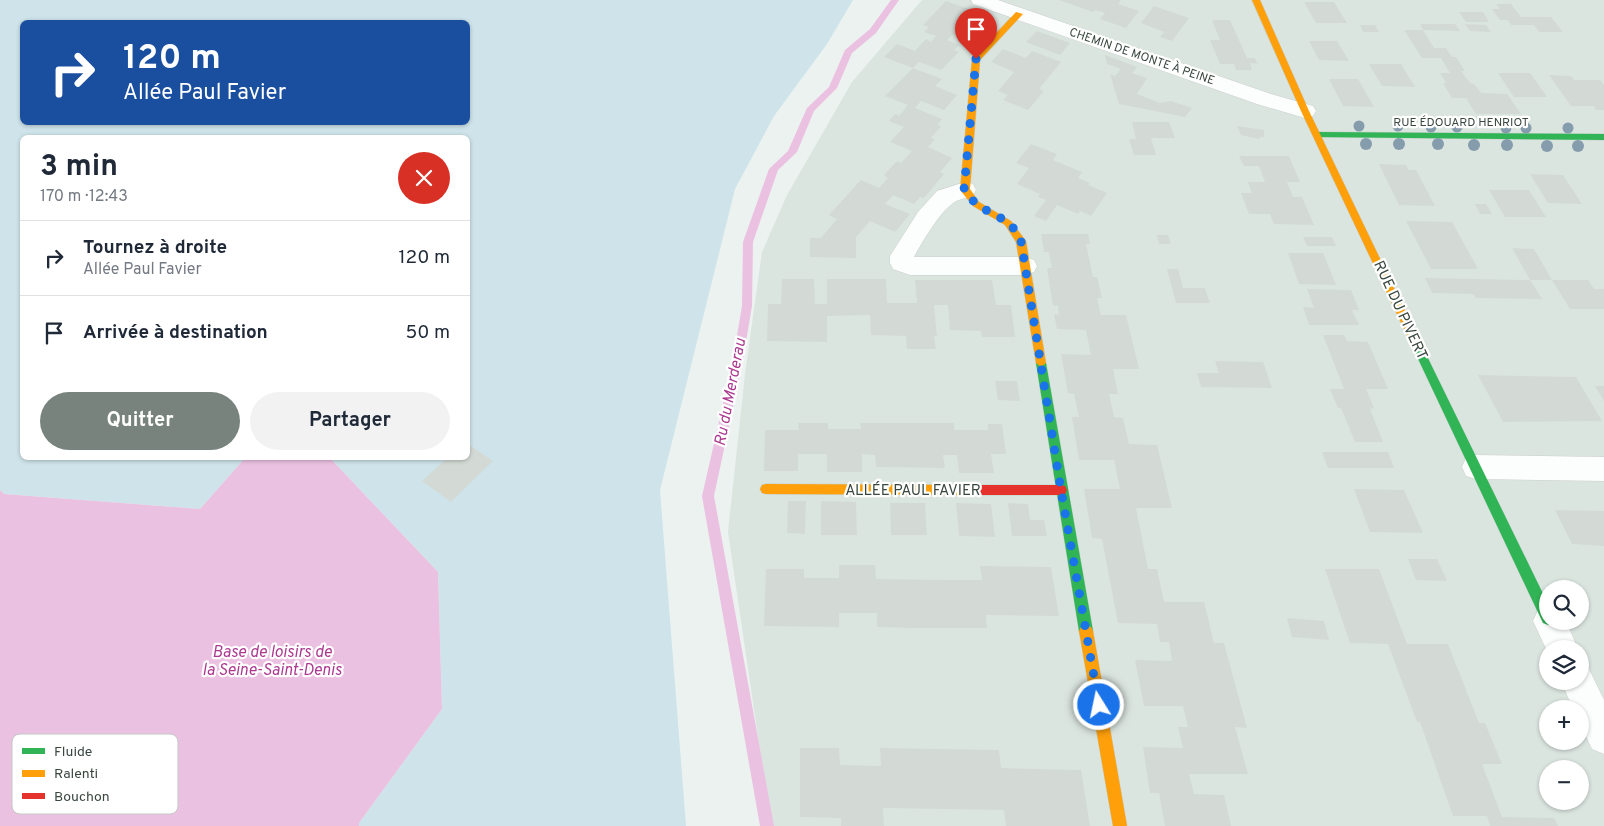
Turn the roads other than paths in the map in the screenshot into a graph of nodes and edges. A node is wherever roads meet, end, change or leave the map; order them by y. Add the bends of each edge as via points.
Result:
1 (980, 0) edge
2 (1256, 0) edge
3 (1020, 14) junction
4 (1306, 110) junction
5 (1318, 135) junction
6 (1604, 138) edge
7 (964, 190) junction
8 (1025, 266) junction
9 (1476, 467) junction
10 (1604, 469) edge
11 (766, 490) dead end
12 (1061, 490) junction
13 (1539, 601) edge
14 (1581, 690) edge
15 (1604, 738) edge
16 (1120, 826) edge

1 - 3 street, CHEMIN DE MONTE À PEINE
2 - 4 street, RUE DU PIVERT
3 - 4 street, CHEMIN DE MONTE À PEINE via 1264,99
3 - 7 street via 976,59
4 - 5 street, RUE DU PIVERT
5 - 6 street, RUE ÉDOUARD HENRIOT
5 - 9 street, RUE DU PIVERT
7 - 8 street via 976,204 1016,229
7 - 8 street via 946,197 926,218 902,256 902,263 910,266
8 - 12 street
9 - 10 street
9 - 13 street, RUE DU PIVERT
11 - 12 street, ALLÉE PAUL FAVIER
12 - 16 street
14 - 15 street

